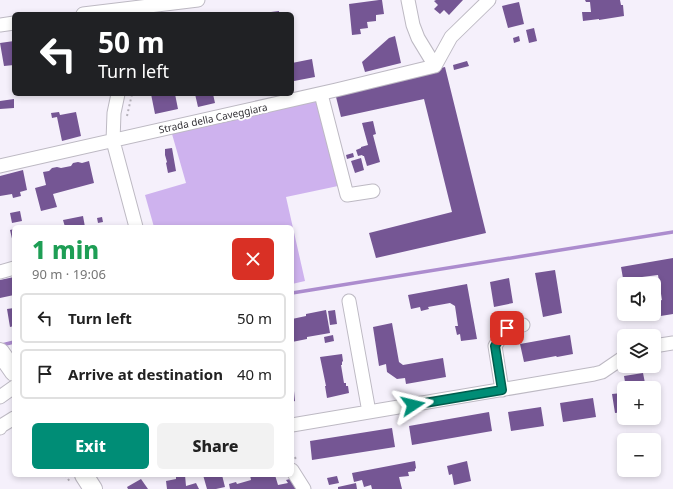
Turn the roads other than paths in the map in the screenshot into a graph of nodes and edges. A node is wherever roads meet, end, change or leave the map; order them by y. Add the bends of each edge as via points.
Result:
1 (198, 0) edge
2 (408, 0) edge
3 (489, 0) edge
4 (137, 7) edge
5 (98, 12) edge
6 (12, 23) edge
7 (0, 25) edge
8 (434, 66) junction
9 (320, 94) junction
10 (118, 96) edge
11 (113, 140) junction
12 (0, 166) edge
13 (373, 191) dead end
14 (135, 225) edge
15 (12, 269) edge
16 (0, 272) edge
17 (349, 301) dead end
18 (524, 325) dead end
19 (673, 343) edge
20 (661, 345) edge
21 (1, 353) edge
22 (617, 362) edge
23 (12, 369) edge
24 (12, 388) edge
25 (502, 390) junction
26 (0, 397) edge
27 (369, 412) junction
28 (12, 419) edge
29 (294, 425) edge
30 (0, 428) edge
31 (294, 473) edge
32 (85, 477) edge
33 (93, 489) edge
34 (304, 489) edge

1 - 4 street
2 - 8 street via 418,38
3 - 8 street via 451,37
4 - 5 street
6 - 7 street
8 - 9 street, Strada della Caveggiara
9 - 11 street, Strada della Caveggiara
9 - 13 street via 347,195
10 - 11 street
11 - 12 street, Strada della Caveggiara
11 - 14 street
15 - 16 street
17 - 27 street
18 - 25 street via 507,328 495,346
19 - 20 street
21 - 23 main road
22 - 25 street via 594,374
24 - 26 street
25 - 27 street
27 - 29 street
28 - 30 street
31 - 34 street
32 - 33 main road

